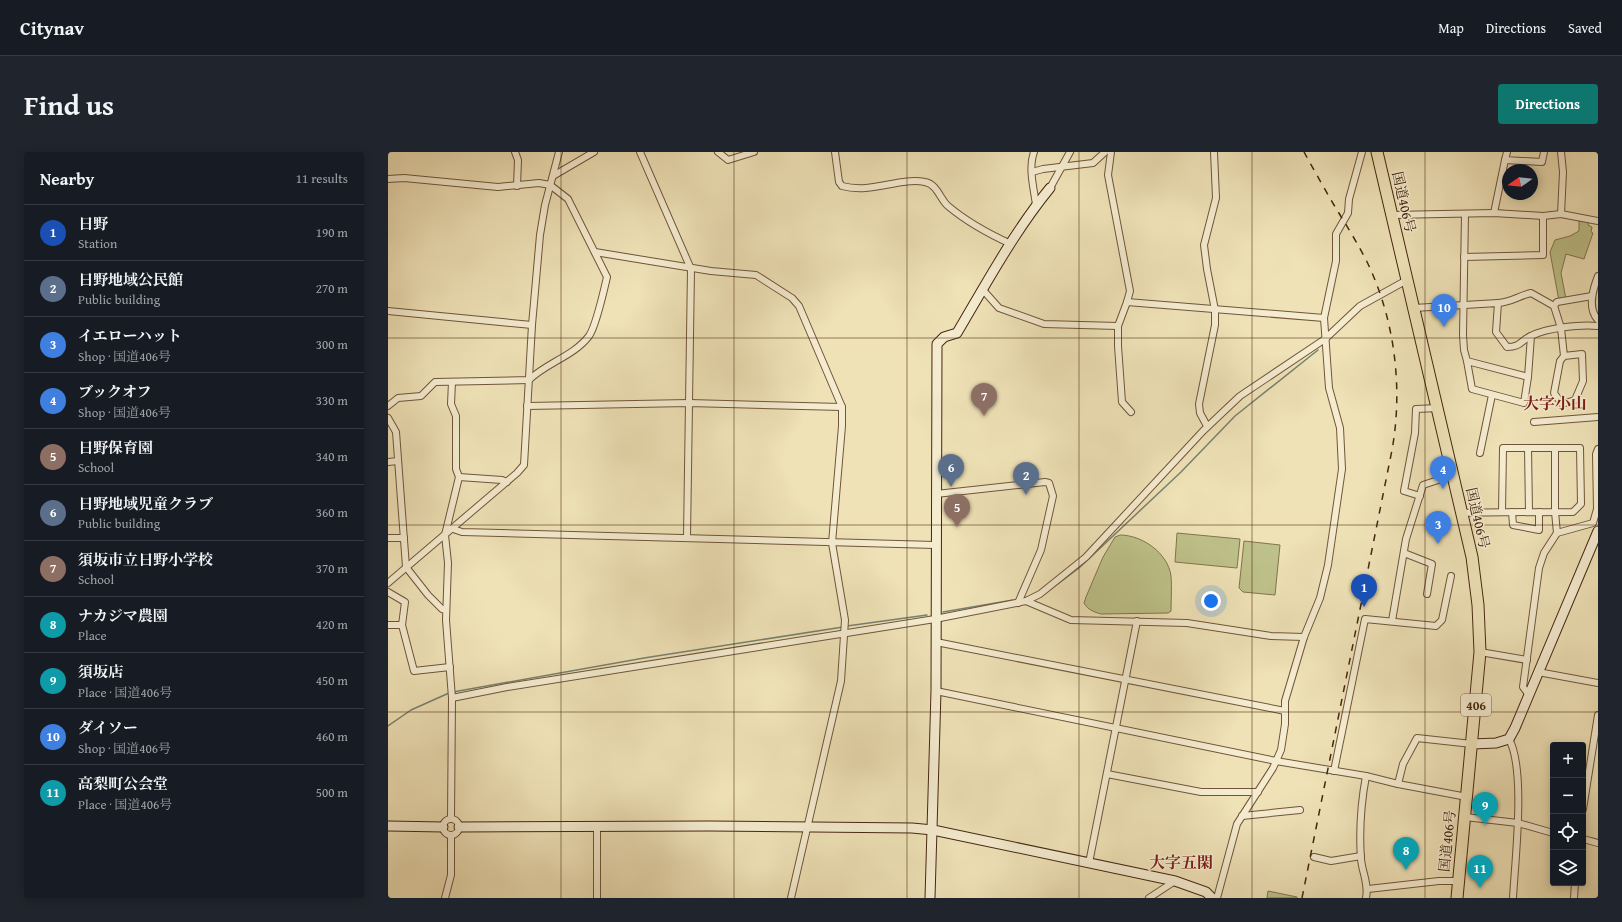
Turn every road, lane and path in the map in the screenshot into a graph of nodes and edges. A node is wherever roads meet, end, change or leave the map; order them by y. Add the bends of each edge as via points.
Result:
1 (515, 152) edge
2 (559, 152) edge
3 (594, 152) edge
4 (640, 152) edge
5 (718, 152) edge
6 (835, 152) edge
7 (1034, 152) edge
8 (1070, 152) edge
9 (1105, 152) edge
10 (1111, 152) edge
11 (1214, 152) edge
12 (1362, 152) edge
13 (1377, 152) edge
14 (1507, 152) edge
15 (1544, 152) edge
16 (1561, 152) edge
17 (751, 153) edge
18 (1505, 160) junction
19 (1060, 169) junction
20 (1032, 172) junction
21 (553, 176) junction
22 (388, 180) edge
23 (550, 185) junction
24 (517, 186) junction
25 (1050, 188) joint
26 (1036, 205) junction
27 (1494, 213) junction
28 (1465, 214) junction
29 (1560, 214) junction
30 (1392, 215) junction
31 (1543, 216) junction
32 (1598, 221) edge
33 (1011, 244) junction
34 (595, 252) junction
35 (1464, 257) junction
36 (691, 268) junction
37 (1598, 276) edge
38 (1407, 280) junction
39 (983, 290) junction
40 (1592, 296) junction
41 (1127, 302) junction
42 (1498, 303) junction
43 (1464, 304) junction
44 (1554, 306) junction
45 (1414, 308) junction
46 (1215, 310) junction
47 (388, 311) edge
48 (1324, 318) junction
49 (1598, 320) edge
50 (532, 325) junction
51 (1118, 326) junction
52 (1598, 326) edge
53 (1560, 328) junction
54 (1532, 336) junction
55 (1325, 339) junction
56 (1564, 356) junction
57 (1467, 361) junction
58 (1528, 377) junction
59 (529, 380) junction
60 (452, 382) junction
61 (1492, 395) junction
62 (689, 403) junction
63 (388, 406) edge
64 (528, 406) junction
65 (842, 407) junction
66 (1438, 408) junction
67 (1131, 412) dead end
68 (1598, 417) edge
69 (388, 418) edge
70 (1534, 422) dead end
71 (1207, 426) junction
72 (1528, 448) junction
73 (1554, 448) junction
74 (1598, 449) edge
75 (1480, 453) dead end
76 (388, 462) edge
77 (398, 462) junction
78 (1452, 475) junction
79 (459, 477) junction
80 (507, 482) junction
81 (936, 494) junction
82 (1420, 496) junction
83 (1502, 512) junction
84 (1512, 512) junction
85 (1529, 512) junction
86 (1539, 512) junction
87 (1555, 512) junction
88 (1462, 513) junction
89 (453, 529) junction
90 (1598, 531) edge
91 (1557, 533) junction
92 (445, 535) junction
93 (687, 537) junction
94 (388, 538) edge
95 (404, 538) junction
96 (832, 543) junction
97 (936, 544) junction
98 (1404, 552) junction
99 (406, 567) junction
100 (1450, 576) dead end
101 (388, 583) edge
102 (388, 592) edge
103 (1427, 594) dead end
104 (1026, 601) junction
105 (1018, 602) junction
106 (446, 610) junction
107 (935, 619) junction
108 (1137, 620) junction
109 (1392, 621) junction
110 (388, 625) edge
111 (402, 625) junction
112 (844, 630) junction
113 (1304, 637) junction
114 (936, 642) junction
115 (1480, 652) junction
116 (1527, 660) junction
117 (450, 667) junction
118 (1538, 672) junction
119 (1126, 680) junction
120 (1598, 683) edge
121 (936, 691) junction
122 (1529, 695) junction
123 (452, 698) junction
124 (1285, 711) junction
125 (1598, 715) edge
126 (1117, 727) junction
127 (1509, 739) junction
128 (1472, 744) junction
129 (1276, 761) junction
130 (1334, 771) junction
131 (1107, 774) junction
132 (1366, 776) junction
133 (1398, 784) junction
134 (1586, 790) edge
135 (1258, 792) junction
136 (1467, 797) junction
137 (1300, 810) dead end
138 (1242, 816) junction
139 (1464, 817) junction
140 (451, 818) junction
141 (1518, 823) junction
142 (388, 826) edge
143 (807, 826) junction
144 (443, 827) junction
145 (459, 827) junction
146 (597, 827) junction
147 (933, 830) junction
148 (1550, 832) edge
149 (451, 835) junction
150 (1586, 840) edge
151 (1598, 843) edge
152 (1361, 856) junction
153 (1314, 857) dead end
154 (1089, 863) junction
155 (1174, 881) junction
156 (1458, 881) junction
157 (1575, 886) edge
158 (1368, 889) junction
159 (445, 898) edge
160 (597, 898) edge
161 (791, 898) edge
162 (930, 898) edge
163 (1149, 898) edge
164 (1212, 898) edge
165 (1218, 898) edge
166 (1366, 898) edge
167 (1457, 898) edge
168 (1513, 898) edge
169 (1574, 898) edge

1 - 24 street via 518,160
2 - 21 street
3 - 21 street
4 - 36 street
5 - 17 street via 728,160
6 - 33 street via 839,182 842,186 864,189 914,181 926,182 959,214 984,231
7 - 20 street via 1031,159
8 - 19 street
9 - 19 street via 1093,163
10 - 41 street via 1108,175 1130,291
11 - 46 street via 1216,198 1204,245
12 - 48 street via 1349,199 1348,213 1336,234 1336,261
13 - 30 highway, 国道406号 / 406
14 - 18 street
15 - 18 street via 1542,162
16 - 29 street
18 - 27 street
19 - 20 street
19 - 25 street
20 - 26 street
21 - 23 street
22 - 24 street via 404,178 490,187
23 - 24 street via 539,183
23 - 34 street via 568,199
23 - 50 street via 540,235
25 - 26 street
26 - 33 street
27 - 28 street
27 - 31 street
28 - 30 street
28 - 35 street
29 - 31 street
29 - 32 street
30 - 38 highway, 国道406号 / 406
31 - 35 street via 1543,254
33 - 39 street
34 - 36 street
34 - 59 street via 607,277 590,336
35 - 43 street
36 - 62 street
36 - 65 street via 756,275 792,298 808,324
37 - 40 street
38 - 45 highway, 国道406号 / 406
38 - 55 street via 1360,306
39 - 51 street via 999,308 1044,324
39 - 81 street via 957,334 944,337 937,344
40 - 44 street via 1556,302
40 - 49 street via 1592,306
41 - 46 street
41 - 51 street
42 - 43 street
42 - 44 street via 1516,300 1531,293
42 - 54 street via 1496,332 1507,347 1516,347
43 - 45 street
43 - 57 street via 1463,335
44 - 53 street
45 - 66 highway, 国道406号 / 406
46 - 48 street
46 - 71 street via 1213,337 1199,404 1200,413
47 - 50 street
48 - 55 street
50 - 59 street
51 - 67 street via 1118,369 1122,402
52 - 53 street
53 - 54 street
53 - 56 street
54 - 58 street
55 - 71 street via 1240,396
55 - 113 street via 1329,388 1340,428 1342,469 1328,565 1320,598
56 - 56 street via 1560,361 1554,393 1562,404 1575,400 1583,381 1582,354
57 - 58 street
57 - 61 street via 1472,389
58 - 61 street via 1524,403
59 - 60 street
59 - 64 street
60 - 63 street via 436,382 421,396 398,398
60 - 79 street via 451,404 456,416 456,469
61 - 75 street
62 - 64 street
62 - 65 street
62 - 93 street
64 - 80 street via 524,465
65 - 96 street
66 - 78 highway, 国道406号 / 406
66 - 82 street via 1416,409 1415,433 1404,491
68 - 70 street
69 - 77 street via 396,432
71 - 104 street via 1086,556 1040,594
72 - 73 street
72 - 83 street via 1503,448
72 - 85 street
73 - 87 street
73 - 87 street via 1580,448 1581,504 1572,512
74 - 91 street via 1597,509 1592,523
76 - 77 street
77 - 95 street
78 - 82 street via 1424,485
78 - 88 highway, 国道406号 / 406
79 - 80 street
79 - 92 street
80 - 89 street
81 - 97 street
81 - 105 street via 1049,483 1053,496 1041,550
82 - 98 street
83 - 84 street
83 - 88 street
84 - 85 street
84 - 86 street via 1513,525 1539,530
85 - 86 street
86 - 87 street
87 - 91 street
88 - 115 highway, 国道406号 / 406 via 1472,557
89 - 92 street
89 - 93 street via 462,532 564,536
90 - 118 street
91 - 116 street via 1544,553 1539,568
92 - 99 street
92 - 106 street via 448,563
93 - 96 street
94 - 95 street
95 - 99 street
96 - 97 street
96 - 112 street
97 - 107 street
98 - 103 street via 1432,564
98 - 109 street
99 - 101 street
99 - 106 street via 428,595
100 - 109 street via 1442,620 1436,626
102 - 111 street via 405,602
104 - 105 street
104 - 108 street via 1071,620
105 - 107 street
106 - 117 street
107 - 112 street
107 - 114 street
108 - 113 street via 1217,626 1271,636
108 - 119 street
109 - 130 street via 1365,620
110 - 111 street
111 - 117 street via 414,671
112 - 123 street
112 - 143 street via 841,682
113 - 124 street via 1285,701
114 - 119 street
114 - 121 street
115 - 116 street
115 - 128 highway, 国道406号 / 406
116 - 122 street via 1523,687
117 - 123 street
118 - 120 street
118 - 122 street
119 - 124 street
119 - 126 street
121 - 126 street
121 - 147 street
122 - 127 street
123 - 140 street
124 - 129 street via 1281,750
125 - 134 street
126 - 129 street
126 - 131 street
127 - 128 street via 1496,743
127 - 141 street via 1514,749
128 - 133 street via 1418,738 1402,764
128 - 136 highway, 国道406号 / 406
129 - 130 street
129 - 135 street
130 - 132 street
131 - 135 street via 1201,792
131 - 154 street
132 - 133 street
132 - 152 street via 1361,807
133 - 136 street
135 - 138 street
136 - 139 highway, 国道406号 / 406
137 - 138 street
138 - 165 street via 1233,834
139 - 141 street
139 - 156 highway, 国道406号 / 406
140 - 144 street via 446,820
140 - 145 street via 456,820
141 - 148 street
141 - 168 street
142 - 144 street
143 - 146 street
143 - 147 street
143 - 161 street
144 - 149 street via 445,833
145 - 146 street
145 - 149 street via 457,833
146 - 160 street
147 - 154 street
147 - 162 street
149 - 159 street via 451,874
150 - 151 street
152 - 153 street via 1331,861
152 - 158 street
154 - 155 street
155 - 163 street
155 - 164 street via 1206,892
156 - 158 street
156 - 167 highway, 国道406号 / 406
157 - 169 street
158 - 166 street

